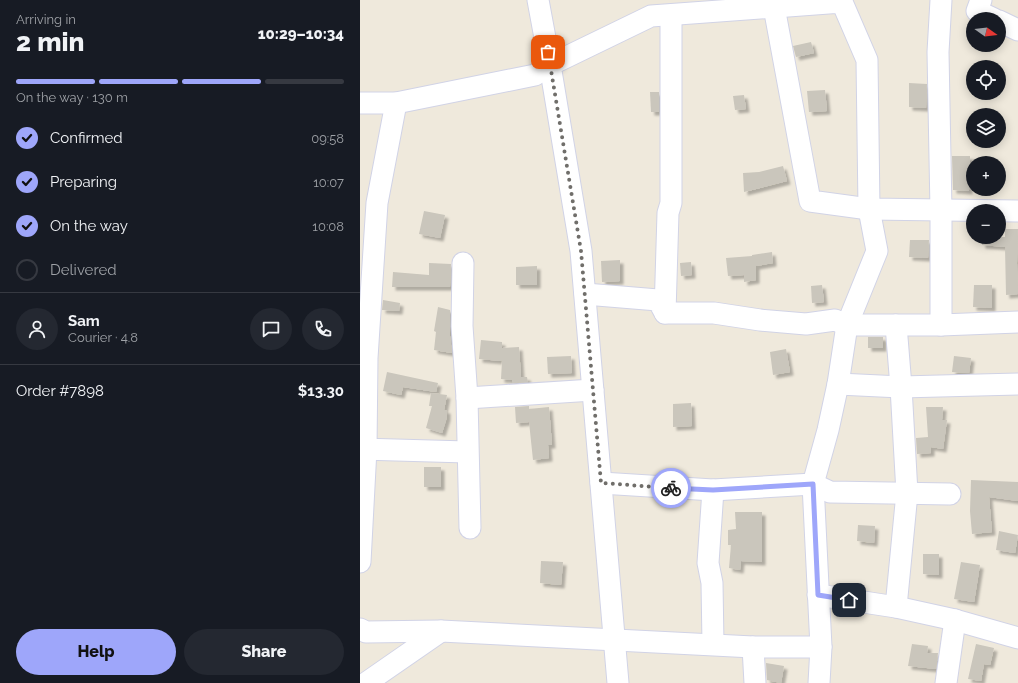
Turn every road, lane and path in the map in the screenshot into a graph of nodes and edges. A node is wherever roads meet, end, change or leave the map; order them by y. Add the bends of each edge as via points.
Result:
1 (538, 0) edge
2 (941, 0) edge
3 (981, 0) edge
4 (849, 1) edge
5 (774, 7) junction
6 (978, 12) edge
7 (671, 15) junction
8 (1006, 24) edge
9 (1018, 30) edge
10 (550, 65) junction
11 (360, 103) edge
12 (396, 103) junction
13 (869, 208) junction
14 (941, 211) junction
15 (1018, 211) edge
16 (463, 263) dead end
17 (585, 294) junction
18 (665, 313) junction
19 (1018, 322) edge
20 (847, 325) junction
21 (896, 325) junction
22 (941, 325) junction
23 (363, 358) edge
24 (838, 384) junction
25 (1018, 384) edge
26 (901, 387) junction
27 (593, 390) junction
28 (467, 398) junction
29 (363, 449) edge
30 (467, 452) junction
31 (601, 483) junction
32 (813, 484) junction
33 (713, 490) junction
34 (906, 494) junction
35 (950, 494) dead end
36 (470, 528) dead end
37 (360, 562) edge
38 (818, 595) junction
39 (896, 608) junction
40 (955, 620) junction
41 (360, 629) edge
42 (441, 631) junction
43 (1018, 638) edge
44 (614, 640) junction
45 (713, 644) junction
46 (753, 647) junction
47 (820, 647) junction
48 (366, 683) edge
49 (618, 683) edge
50 (755, 683) edge
51 (819, 683) edge
52 (946, 683) edge

1 - 10 street
2 - 14 street via 938,52
3 - 6 street via 976,11
4 - 5 street
4 - 13 street via 867,60
5 - 7 street
5 - 13 street via 810,201
7 - 10 street via 651,16
7 - 18 street via 671,203 668,213
8 - 9 street
10 - 12 street via 534,75
10 - 17 street via 581,251
11 - 12 street
12 - 23 street via 377,203
13 - 14 street
13 - 20 street via 877,251
14 - 15 street
14 - 22 street
16 - 28 street via 462,326
17 - 18 street via 658,300
17 - 27 street
18 - 20 street via 714,313 806,324 836,320
19 - 22 street
20 - 21 street
20 - 24 street
21 - 22 street
21 - 26 street
23 - 29 street
24 - 26 street
24 - 32 street
25 - 26 street
26 - 34 street
27 - 28 street
27 - 31 street
28 - 30 street
29 - 30 street
29 - 37 street
30 - 36 street
31 - 33 street
31 - 44 street
32 - 33 street
32 - 34 street via 830,492
32 - 38 street
33 - 45 street via 708,563 712,583
34 - 35 street
34 - 39 street
38 - 39 street
38 - 47 street
39 - 40 street
40 - 43 street
40 - 52 street
41 - 42 street via 366,632
42 - 44 street
42 - 48 street
44 - 45 street
44 - 49 street
45 - 46 street
46 - 47 street
46 - 50 street
47 - 51 street

